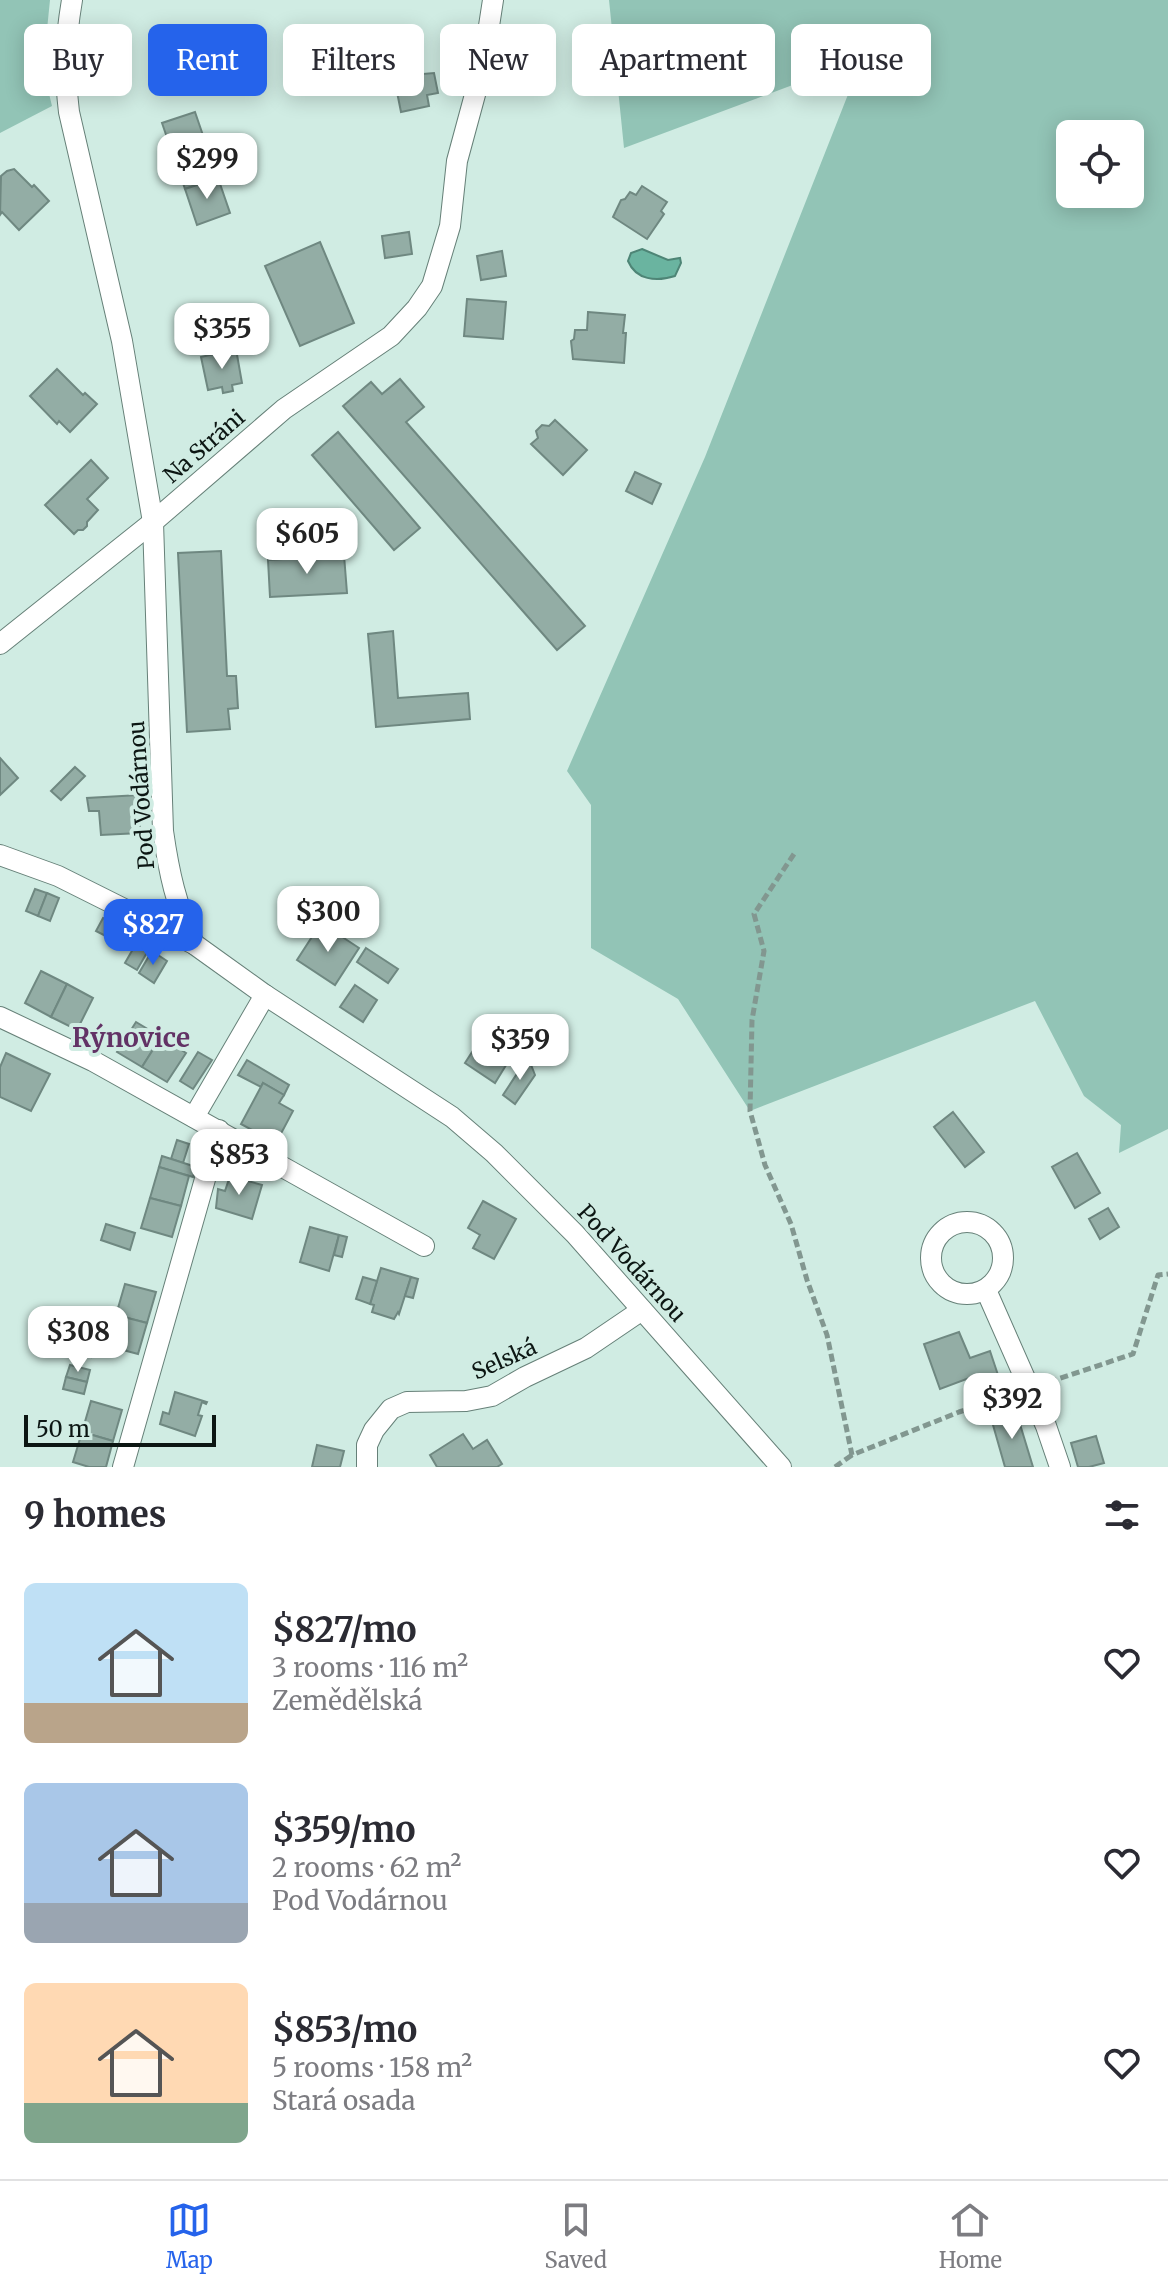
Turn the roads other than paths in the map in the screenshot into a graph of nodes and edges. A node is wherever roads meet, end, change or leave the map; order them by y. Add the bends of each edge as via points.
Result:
1 (72, 0) edge
2 (493, 0) edge
3 (153, 522) junction
4 (0, 644) edge
5 (0, 855) edge
6 (194, 944) junction
7 (265, 995) junction
8 (0, 1017) edge
9 (194, 1117) junction
10 (219, 1130) junction
11 (424, 1246) dead end
12 (986, 1290) dead end
13 (642, 1310) junction
14 (123, 1467) edge
15 (367, 1467) edge
16 (781, 1467) edge
17 (1060, 1467) edge

1 - 3 street, Pod Vodárnou via 64,73 69,112 122,341
2 - 3 street, Na Stráni via 483,65 457,161 450,226 432,286 391,336 284,409
3 - 4 street, Na Stráni
3 - 6 street, Pod Vodárnou via 163,831 180,915
5 - 6 street via 58,876
6 - 7 street, Pod Vodárnou
7 - 9 street
7 - 13 street, Pod Vodárnou via 462,1126 575,1234
8 - 9 street
9 - 10 street
10 - 11 street
10 - 14 street
12 - 17 street
13 - 15 street, Selská via 586,1348 492,1396 407,1402 391,1409 367,1445
13 - 16 street, Pod Vodárnou

